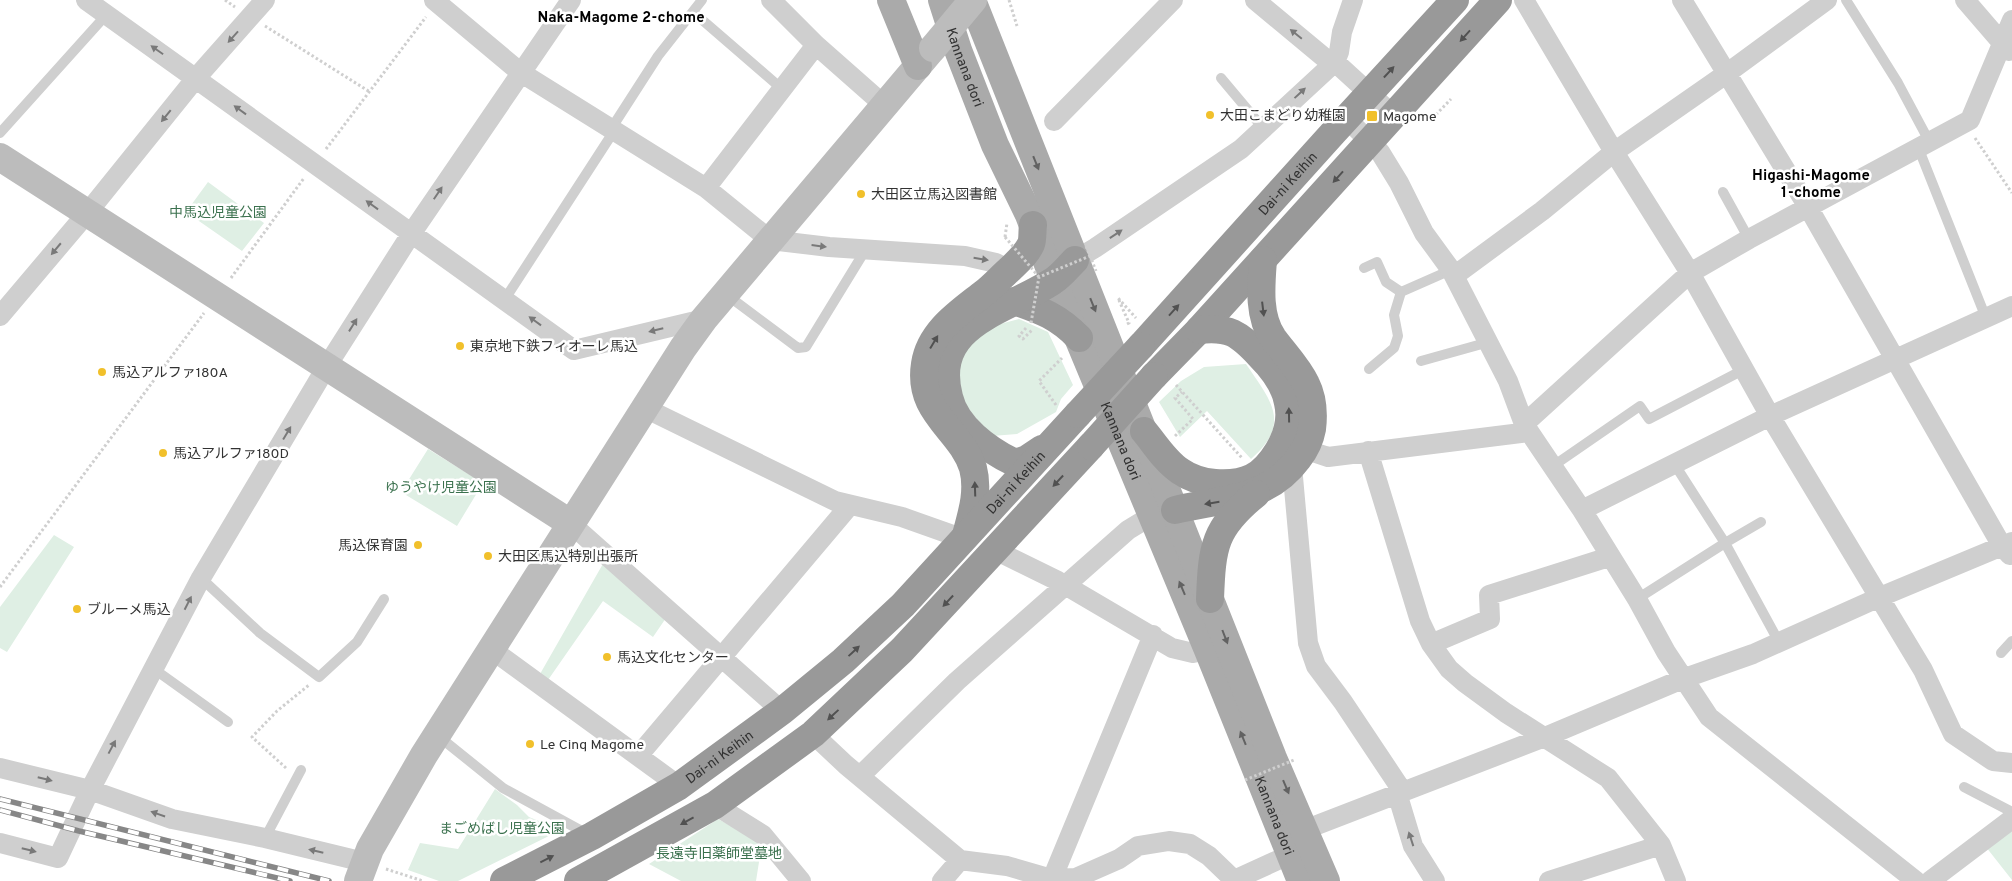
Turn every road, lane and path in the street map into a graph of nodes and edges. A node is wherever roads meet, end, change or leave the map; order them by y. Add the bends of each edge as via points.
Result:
1 (86, 0) edge
2 (265, 0) edge
3 (571, 0) edge
4 (702, 0) edge
5 (771, 0) edge
6 (891, 0) edge
7 (942, 0) edge
8 (973, 0) edge
9 (1009, 0) edge
10 (1173, 0) edge
11 (1255, 0) edge
12 (1353, 0) edge
13 (1455, 0) edge
14 (1498, 0) edge
15 (1524, 0) edge
16 (1682, 0) edge
17 (1827, 0) edge
18 (1846, 0) edge
19 (1965, 0) edge
20 (435, 1) edge
21 (693, 12) junction
22 (107, 14) junction
23 (250, 17) junction
24 (2012, 20) edge
25 (1017, 26) dead end
26 (816, 44) junction
27 (2007, 49) edge
28 (936, 55) junction
29 (1335, 62) junction
30 (520, 72) junction
31 (1726, 74) junction
32 (196, 78) junction
33 (1221, 78) dead end
34 (782, 89) junction
35 (370, 92) junction
36 (1370, 93) junction
37 (1451, 98) dead end
38 (884, 105) junction
39 (1405, 114) junction
40 (1346, 118) junction
41 (1054, 121) dead end
42 (1965, 123) junction
43 (1262, 128) junction
44 (613, 130) junction
45 (0, 133) edge
46 (1371, 141) junction
47 (1924, 144) junction
48 (1614, 152) junction
49 (0, 157) edge
50 (315, 164) junction
51 (706, 188) junction
52 (1723, 192) dead end
53 (2012, 193) edge
54 (1808, 207) junction
55 (88, 212) junction
56 (1033, 225) junction
57 (411, 234) junction
58 (1005, 237) dead end
59 (1749, 239) junction
60 (770, 240) junction
61 (866, 249) junction
62 (1087, 258) junction
63 (1263, 260) junction
64 (1364, 268) dead end
65 (1008, 270) junction
66 (1453, 273) junction
67 (1690, 273) junction
68 (1047, 274) junction
69 (985, 292) junction
70 (1401, 292) junction
71 (725, 294) junction
72 (217, 296) junction
73 (505, 299) junction
74 (2012, 306) edge
75 (1021, 310) junction
76 (0, 316) edge
77 (1986, 318) junction
78 (704, 319) junction
79 (1035, 322) dead end
80 (1034, 327) dead end
81 (1136, 329) junction
82 (1199, 330) junction
83 (1489, 342) junction
84 (1072, 346) junction
85 (1894, 359) junction
86 (1421, 361) dead end
87 (327, 366) junction
88 (1370, 369) dead end
89 (1743, 370) junction
90 (1163, 378) junction
91 (1182, 392) junction
92 (645, 408) junction
93 (1066, 408) junction
94 (1770, 416) junction
95 (1527, 428) junction
96 (1144, 431) junction
97 (1171, 440) dead end
98 (1049, 445) junction
99 (1368, 451) junction
100 (1289, 453) junction
101 (1243, 458) dead end
102 (1675, 464) junction
103 (1554, 466) junction
104 (1261, 490) junction
105 (850, 505) junction
106 (1582, 510) junction
107 (1163, 513) junction
108 (1761, 522) dead end
109 (570, 523) junction
110 (965, 538) junction
111 (1724, 543) junction
112 (2009, 548) edge
113 (996, 550) junction
114 (1609, 557) junction
115 (201, 578) junction
116 (1065, 586) junction
117 (0, 587) edge
118 (1880, 597) junction
119 (384, 599) dead end
120 (1210, 599) junction
121 (1636, 599) junction
122 (1153, 635) junction
123 (2012, 641) edge
124 (1779, 642) junction
125 (1431, 644) junction
126 (491, 650) junction
127 (1208, 650) junction
128 (2001, 653) dead end
129 (722, 657) junction
130 (154, 669) junction
131 (319, 676) junction
132 (1684, 678) junction
133 (782, 711) junction
134 (228, 722) dead end
135 (813, 734) junction
136 (437, 735) junction
137 (1546, 737) junction
138 (638, 756) junction
139 (1294, 760) dead end
140 (2012, 763) edge
141 (0, 768) edge
142 (299, 773) joint
143 (860, 776) junction
144 (1246, 780) dead end
145 (679, 786) junction
146 (1964, 787) dead end
147 (90, 790) junction
148 (1400, 793) junction
149 (715, 805) junction
150 (2012, 812) edge
151 (2012, 820) edge
152 (1304, 830) junction
153 (592, 836) junction
154 (265, 838) junction
155 (0, 843) edge
156 (1661, 845) junction
157 (1289, 855) junction
158 (960, 860) junction
159 (1114, 861) junction
160 (361, 871) edge
161 (1052, 879) junction
162 (1234, 880) edge
163 (423, 881) edge
164 (504, 881) edge
165 (578, 881) edge
166 (801, 881) edge
167 (942, 881) edge
168 (1108, 881) edge
169 (1301, 881) edge
170 (1326, 881) edge
171 (1435, 881) edge
172 (1548, 881) edge
173 (1676, 881) edge
174 (1916, 881) edge
175 (1930, 881) edge

1 - 22 street
2 - 23 street
3 - 30 street
4 - 21 lane
5 - 26 street
6 - 28 main road
7 - 28 main road, Kannana dori
8 - 28 street, bridge
8 -> 62 main road, Kannana dori via 990,19 1009,70 1018,118
9 - 25 path
10 - 41 street
29 -> 11 street via 1326,59
12 - 29 street
36 -> 13 highway, Dai-ni Keihin
14 -> 39 highway
15 - 48 street
16 - 31 street
17 - 31 street
18 - 47 lane via 1898,83
19 - 27 street
20 - 30 street
20 - 35 path
21 - 34 lane
21 - 44 lane via 658,56
32 -> 22 street
22 - 45 lane
23 -> 32 street
23 - 35 path
24 - 27 street
26 - 34 street
26 - 38 street
27 - 42 street via 1970,120
28 - 38 street
28 - 56 main road, Kannana dori via 956,72 977,125 995,145
29 - 36 street
43 -> 29 street
30 - 44 street
57 -> 30 street
31 - 48 street
31 - 54 street
50 -> 32 street
32 -> 55 street
33 - 43 lane
34 - 51 street
35 - 50 path
36 - 39 street
36 - 40 highway, Dai-ni Keihin
37 - 39 path via 1428,123
38 - 60 street
39 - 46 highway
40 - 46 street
81 -> 40 highway, Dai-ni Keihin
42 - 47 street
42 - 53 path
62 -> 43 street via 1095,248 1241,148
44 - 51 street
44 - 73 lane
46 -> 63 highway
46 - 66 street via 1399,183 1424,233
47 - 54 street
47 - 77 lane
48 - 66 street via 1542,211
48 - 67 street
49 - 55 street
57 -> 50 street
50 - 72 path
51 - 60 street
52 - 59 lane
54 - 59 street
54 - 85 street
55 - 72 street
55 -> 76 street
56 - 65 highway via 1031,243 1023,258
56 - 68 main road, Kannana dori
57 - 73 street
87 -> 57 street
58 - 68 path, bridge
59 - 67 street
60 -> 61 street
60 - 71 street
61 -> 65 street via 972,258 996,263
61 - 71 lane via 806,347 798,348
62 - 68 highway
62 - 68 path, bridge
62 -> 96 main road, Kannana dori
63 - 82 highway
63 -> 100 highway via 1261,291 1265,324 1301,374 1312,398 1312,431
64 - 70 lane via 1377,262 1386,282
65 - 69 highway
66 - 70 lane
66 - 83 street
67 - 89 street
67 - 95 street
68 - 69 highway
68 - 75 highway
68 - 80 path, bridge via 1031,323 1019,336 1023,339
68 - 84 main road, Kannana dori
110 -> 69 highway via 975,501 973,468 930,404 924,377 925,363 947,322
70 - 88 lane via 1394,315 1398,336 1394,348
71 - 78 street
72 - 87 street
72 - 117 path
78 -> 73 street via 574,350
74 - 77 street
75 - 79 path
75 - 84 highway via 1046,312 1069,328
75 - 98 highway via 1000,308 972,326 955,344 946,360 947,390 950,402 968,429 995,454 1015,463
77 - 85 street
78 - 92 street
81 - 81 path via 1118,298
81 - 93 highway, Dai-ni Keihin, bridge
82 - 90 highway
100 -> 82 highway via 1288,402 1270,367 1236,334 1226,330
83 - 86 lane
83 - 95 street
84 - 93 path via 1039,381
84 - 107 main road, Kannana dori
85 - 94 street
85 - 112 street
87 - 109 street
115 -> 87 street
89 - 94 street
89 - 103 lane via 1648,419 1640,406
90 - 91 path
90 -> 113 highway, bridge via 1091,446
91 - 97 path via 1175,398 1193,419
91 - 101 path
92 - 105 street via 835,501
92 - 109 street
93 - 98 highway, Dai-ni Keihin
94 - 102 street
94 - 118 street
95 - 99 street
95 - 103 street
96 - 100 highway via 1179,470 1209,482 1244,481
96 - 107 main road, Kannana dori
98 - 110 highway, Dai-ni Keihin
99 - 100 street via 1328,457
99 - 125 street via 1420,621
100 - 104 highway via 1283,476
100 - 148 street via 1308,643 1316,666 1343,702
102 - 106 street
102 - 111 lane
103 - 106 street
104 -> 107 highway via 1231,500
104 - 120 highway via 1240,507 1220,531 1214,551
105 - 110 street via 902,517
105 - 129 street
106 - 114 street
107 - 116 street via 1128,530
107 - 120 main road, Kannana dori
127 -> 107 main road, Kannana dori
108 - 111 lane
109 - 126 street
109 - 129 street
133 -> 110 highway, Dai-ni Keihin via 843,661 903,605
111 - 121 lane
111 - 124 lane
112 - 118 street
113 - 116 street
113 -> 135 highway via 902,650
114 - 121 street
114 - 125 street via 1489,595 1490,619
130 -> 115 street
115 - 131 lane via 260,633
116 - 122 street
116 - 143 street via 957,681
118 - 124 street
118 - 140 street via 1923,670 1953,734 1993,761
119 - 131 lane via 357,642
120 -> 152 main road, Kannana dori
121 - 132 street
122 - 127 street via 1172,648 1193,653
122 - 161 street
123 - 128 lane
124 - 132 street
125 - 137 street via 1449,669 1466,683
126 - 136 street
126 - 138 street
157 -> 127 main road, Kannana dori
129 - 133 street
129 - 138 street
130 - 134 lane
147 -> 130 street
131 - 142 path via 252,737 271,755
132 - 137 street
132 - 174 street via 1709,717
133 - 145 highway, Dai-ni Keihin
135 - 143 street
135 - 149 highway
136 - 153 lane via 503,788
136 - 160 street via 374,841
137 - 148 street
137 - 156 street via 1608,778
138 - 145 street
139 - 144 path, bridge
141 -> 147 street
142 - 154 lane
143 - 158 street
145 - 153 highway, Dai-ni Keihin
146 - 150 lane
154 -> 147 street via 172,819
155 -> 147 street via 58,858
148 - 152 street
171 -> 148 street via 1413,846
149 -> 165 highway
149 - 166 street via 762,835
151 - 175 street
152 - 170 main road, Kannana dori
164 -> 153 highway, Dai-ni Keihin
160 -> 154 street
156 - 172 street via 1592,871
156 - 173 street
157 - 162 street
157 - 169 main road, Kannana dori
158 - 161 street via 1007,866
158 - 167 street
159 - 161 street via 1076,878
159 - 162 street via 1138,846 1169,841 1190,844 1209,856
159 - 168 street
160 - 163 path

